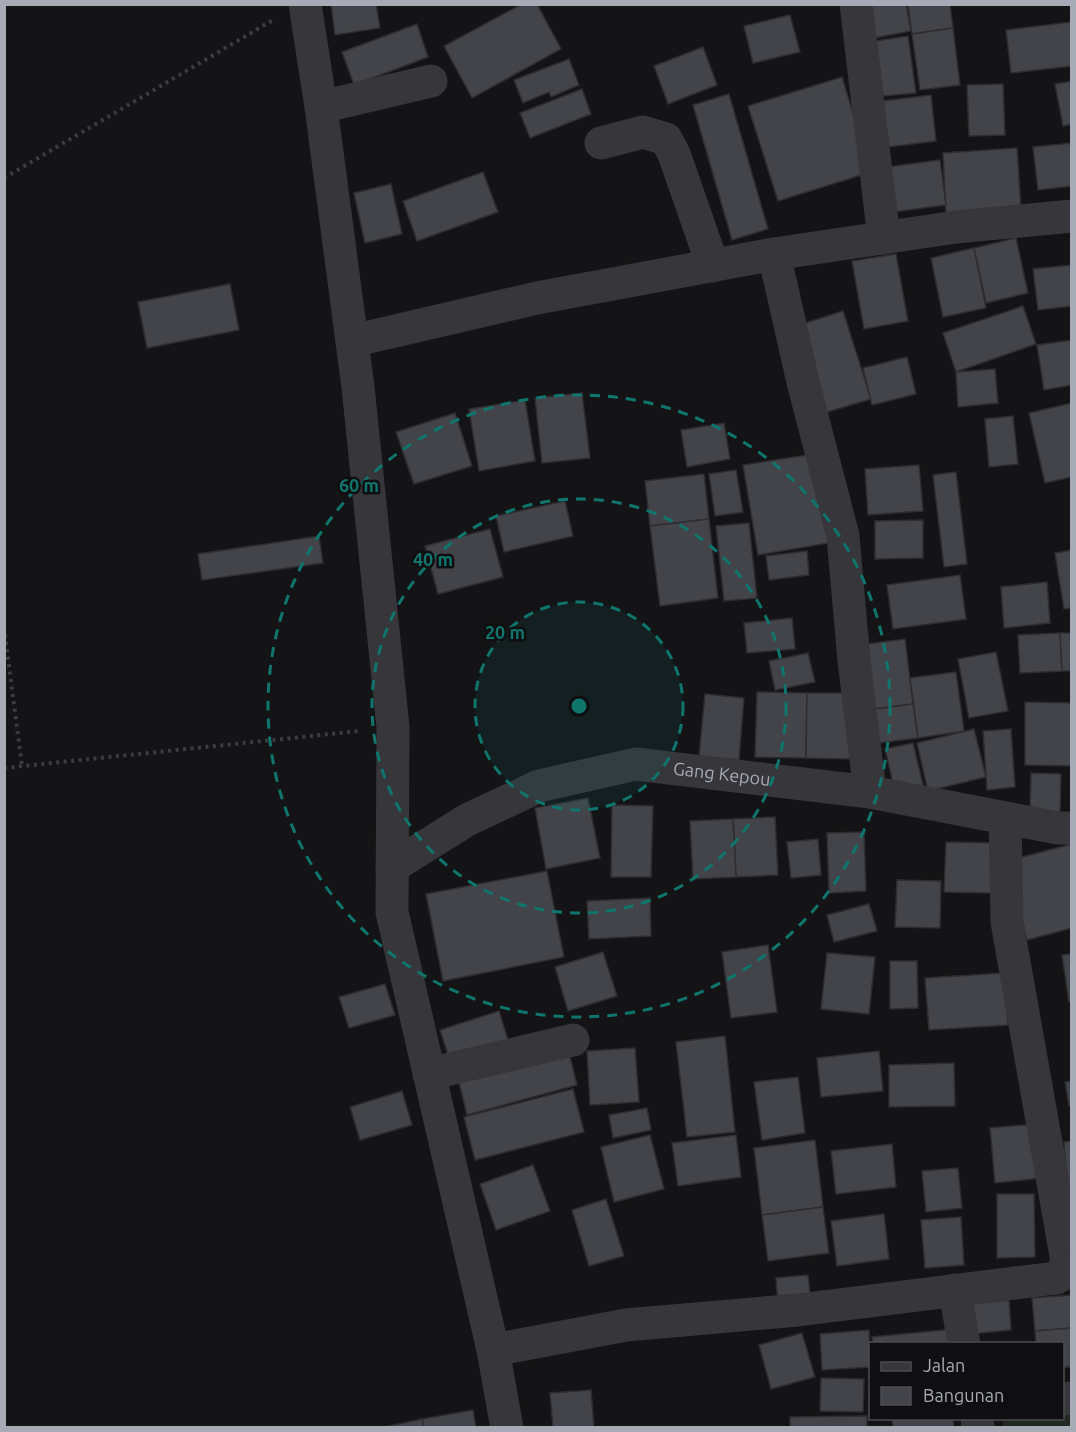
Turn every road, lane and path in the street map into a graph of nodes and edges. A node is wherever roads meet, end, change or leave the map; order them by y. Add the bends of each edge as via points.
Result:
1 (856, 4) edge
2 (292, 10) edge
3 (431, 81) dead end
4 (321, 107) junction
5 (601, 143) dead end
6 (4, 178) edge
7 (1071, 216) edge
8 (884, 238) junction
9 (774, 255) junction
10 (713, 266) junction
11 (352, 341) junction
12 (4, 627) edge
13 (393, 727) junction
14 (22, 766) junction
15 (4, 768) edge
16 (870, 792) junction
17 (1005, 818) junction
18 (1071, 828) edge
19 (392, 867) junction
20 (573, 1040) dead end
21 (429, 1074) junction
22 (1064, 1274) edge
23 (956, 1290) junction
24 (964, 1342) edge
25 (493, 1350) junction
26 (507, 1428) edge

1 - 8 street
2 - 4 street
2 - 6 path
3 - 4 street
4 - 11 street
5 - 10 street via 643,132 666,139 675,154
7 - 8 street
8 - 9 street
9 - 10 street
9 - 16 street via 843,536
10 - 11 street via 537,298
11 - 13 street
12 - 14 path
13 - 14 path
13 - 19 street
14 - 15 path
16 - 17 street, Gang Kepou
16 - 19 street, Gang Kepou via 636,764 539,786 467,820
17 - 18 street, Gang Kepou
17 - 22 street via 1007,922 1066,1256
19 - 21 street via 392,912
20 - 21 street
21 - 25 street
22 - 23 street
23 - 24 street
23 - 25 street via 798,1310 626,1325
25 - 26 street

